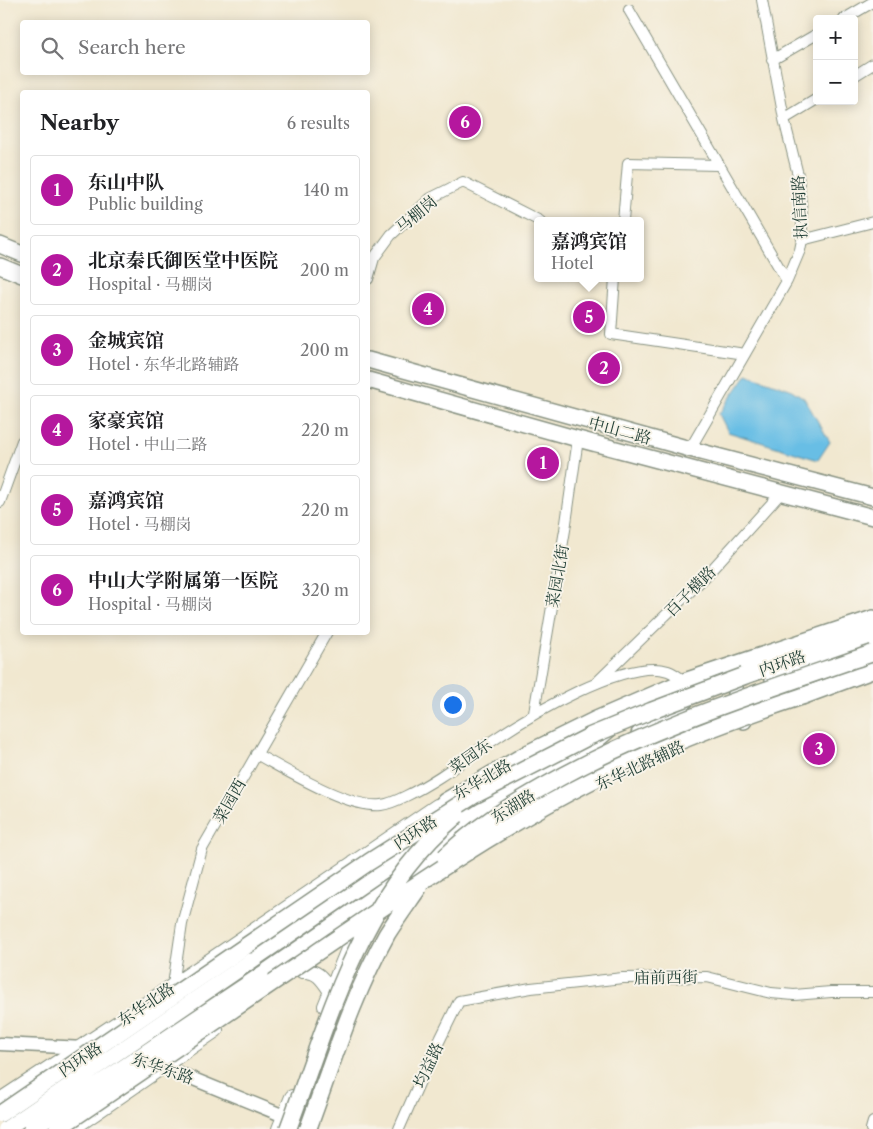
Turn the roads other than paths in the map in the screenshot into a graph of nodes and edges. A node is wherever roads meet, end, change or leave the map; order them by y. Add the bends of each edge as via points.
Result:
1 (762, 0) edge
2 (873, 2) edge
3 (629, 10) dead end
4 (851, 15) edge
5 (813, 36) edge
6 (772, 60) junction
7 (873, 64) edge
8 (858, 73) edge
9 (813, 101) edge
10 (784, 119) junction
11 (718, 165) junction
12 (623, 217) edge
13 (534, 218) edge
14 (873, 222) edge
15 (802, 240) junction
16 (0, 245) edge
17 (20, 253) edge
18 (0, 266) edge
19 (370, 272) edge
20 (20, 274) edge
21 (787, 281) junction
22 (615, 282) edge
23 (745, 354) junction
24 (370, 361) edge
25 (370, 381) edge
26 (578, 439) junction
27 (20, 447) edge
28 (690, 449) junction
29 (781, 493) junction
30 (873, 497) edge
31 (0, 502) edge
32 (873, 517) edge
33 (873, 618) edge
34 (873, 632) edge
35 (325, 635) edge
36 (873, 643) edge
37 (873, 654) edge
38 (736, 662) junction
39 (873, 670) edge
40 (873, 676) edge
41 (684, 681) junction
42 (595, 684) junction
43 (735, 694) junction
44 (624, 706) junction
45 (697, 709) junction
46 (534, 713) junction
47 (594, 720) junction
48 (744, 721) junction
49 (724, 728) junction
50 (629, 741) junction
51 (256, 754) junction
52 (573, 758) junction
53 (506, 778) junction
54 (445, 801) junction
55 (485, 820) junction
56 (446, 848) junction
57 (456, 865) junction
58 (386, 868) junction
59 (421, 887) junction
60 (368, 901) junction
61 (352, 938) junction
62 (302, 971) junction
63 (173, 985) junction
64 (330, 990) junction
65 (159, 995) junction
66 (873, 995) edge
67 (459, 1001) joint
68 (128, 1016) junction
69 (0, 1044) edge
70 (196, 1044) junction
71 (80, 1048) junction
72 (338, 1048) junction
73 (106, 1051) junction
74 (145, 1060) junction
75 (164, 1067) junction
76 (1, 1107) edge
77 (286, 1122) edge
78 (873, 1122) edge
79 (312, 1128) edge
80 (6, 1129) edge
81 (31, 1129) edge
82 (42, 1129) edge
83 (58, 1129) edge
84 (72, 1129) edge
85 (280, 1129) edge
86 (399, 1129) edge
87 (871, 1129) edge

1 - 6 street, 执信南路
2 - 4 street
3 - 11 street
5 - 6 street
6 - 10 street, 执信南路
7 - 8 street
9 - 10 street
10 - 15 street, 执信南路 via 798,175
11 - 12 street via 628,163
11 - 21 street
13 - 19 street, 马棚岗 via 463,182 432,198 391,235 374,258
14 - 15 street
15 - 21 street, 执信南路
16 - 17 main road
18 - 20 main road
21 - 23 street, 执信南路
22 - 23 street via 611,334
23 - 28 street, 执信南路
24 - 28 main road, 中山二路
25 - 26 main road, 中山二路
26 - 29 main road, 中山二路
26 - 46 street, 菜园北街
27 - 31 street
28 - 30 main road, 中山二路
29 - 32 main road, 中山二路
29 - 42 street, 百子横路 via 705,577
33 - 38 main road, 东华北路
34 - 53 highway, 内环路, bridge via 651,711 590,736
35 - 51 street, 菜园西
36 - 43 main road
37 - 72 highway, 东湖路, bridge via 715,708 643,737 559,778 482,824 432,870 399,915 371,966
38 - 41 main road, 东华北路
38 - 43 main road
39 - 83 highway, bridge via 737,718 653,752 499,831
40 - 48 main road, 东华北路辅路
41 - 42 street, 菜园东 via 667,670 642,670
41 - 44 main road, 东华北路
41 - 50 main road via 689,693 686,700
42 - 46 street, 菜园东
43 - 45 main road
43 - 48 main road
44 - 47 main road, 东华北路
44 - 52 main road via 607,732
45 - 49 main road
45 - 50 main road
46 - 51 street, 菜园东 via 424,788 381,805 350,801
47 - 52 main road
47 - 54 main road, 东华北路 via 528,752
48 - 49 main road, 东华北路辅路
49 - 57 main road, 东华北路辅路 via 578,794
50 - 55 main road via 547,782
51 - 63 street, 菜园西 via 202,849 182,924
52 - 58 main road via 494,801
53 - 76 highway, 内环路, bridge via 441,815
53 - 77 highway, 东湖路, bridge via 436,833 413,857 378,907 360,940
54 - 58 main road
54 - 63 main road, 东华北路
55 - 56 main road
55 - 57 main road
56 - 57 main road
56 - 60 main road
57 - 59 main road, 东华北路辅路
58 - 60 main road
58 - 80 main road, bridge
59 - 61 main road
59 - 72 main road via 406,901 381,940
60 - 61 main road
60 - 81 main road, bridge
61 - 62 main road
61 - 64 main road
62 - 64 main road via 320,976
62 - 70 main road
63 - 65 main road, 东华北路
64 - 77 main road
65 - 68 main road, 东华北路
65 - 70 main road via 166,1016
66 - 67 street, 庙前西街 via 771,992 707,977 623,978 531,988
67 - 86 street, 均益路
68 - 71 main road, 东华北路
68 - 73 street
69 - 71 street, 东华东路
70 - 74 street
70 - 75 main road
71 - 73 street, 东华东路
71 - 76 main road, 东华北路
72 - 79 highway, 东湖路, bridge
73 - 74 street, 东华东路
73 - 76 street
74 - 75 street, 东华东路
74 - 82 street
75 - 77 street, 东华东路
75 - 84 main road
77 - 79 street, 东华东路
77 - 85 main road
78 - 87 street

